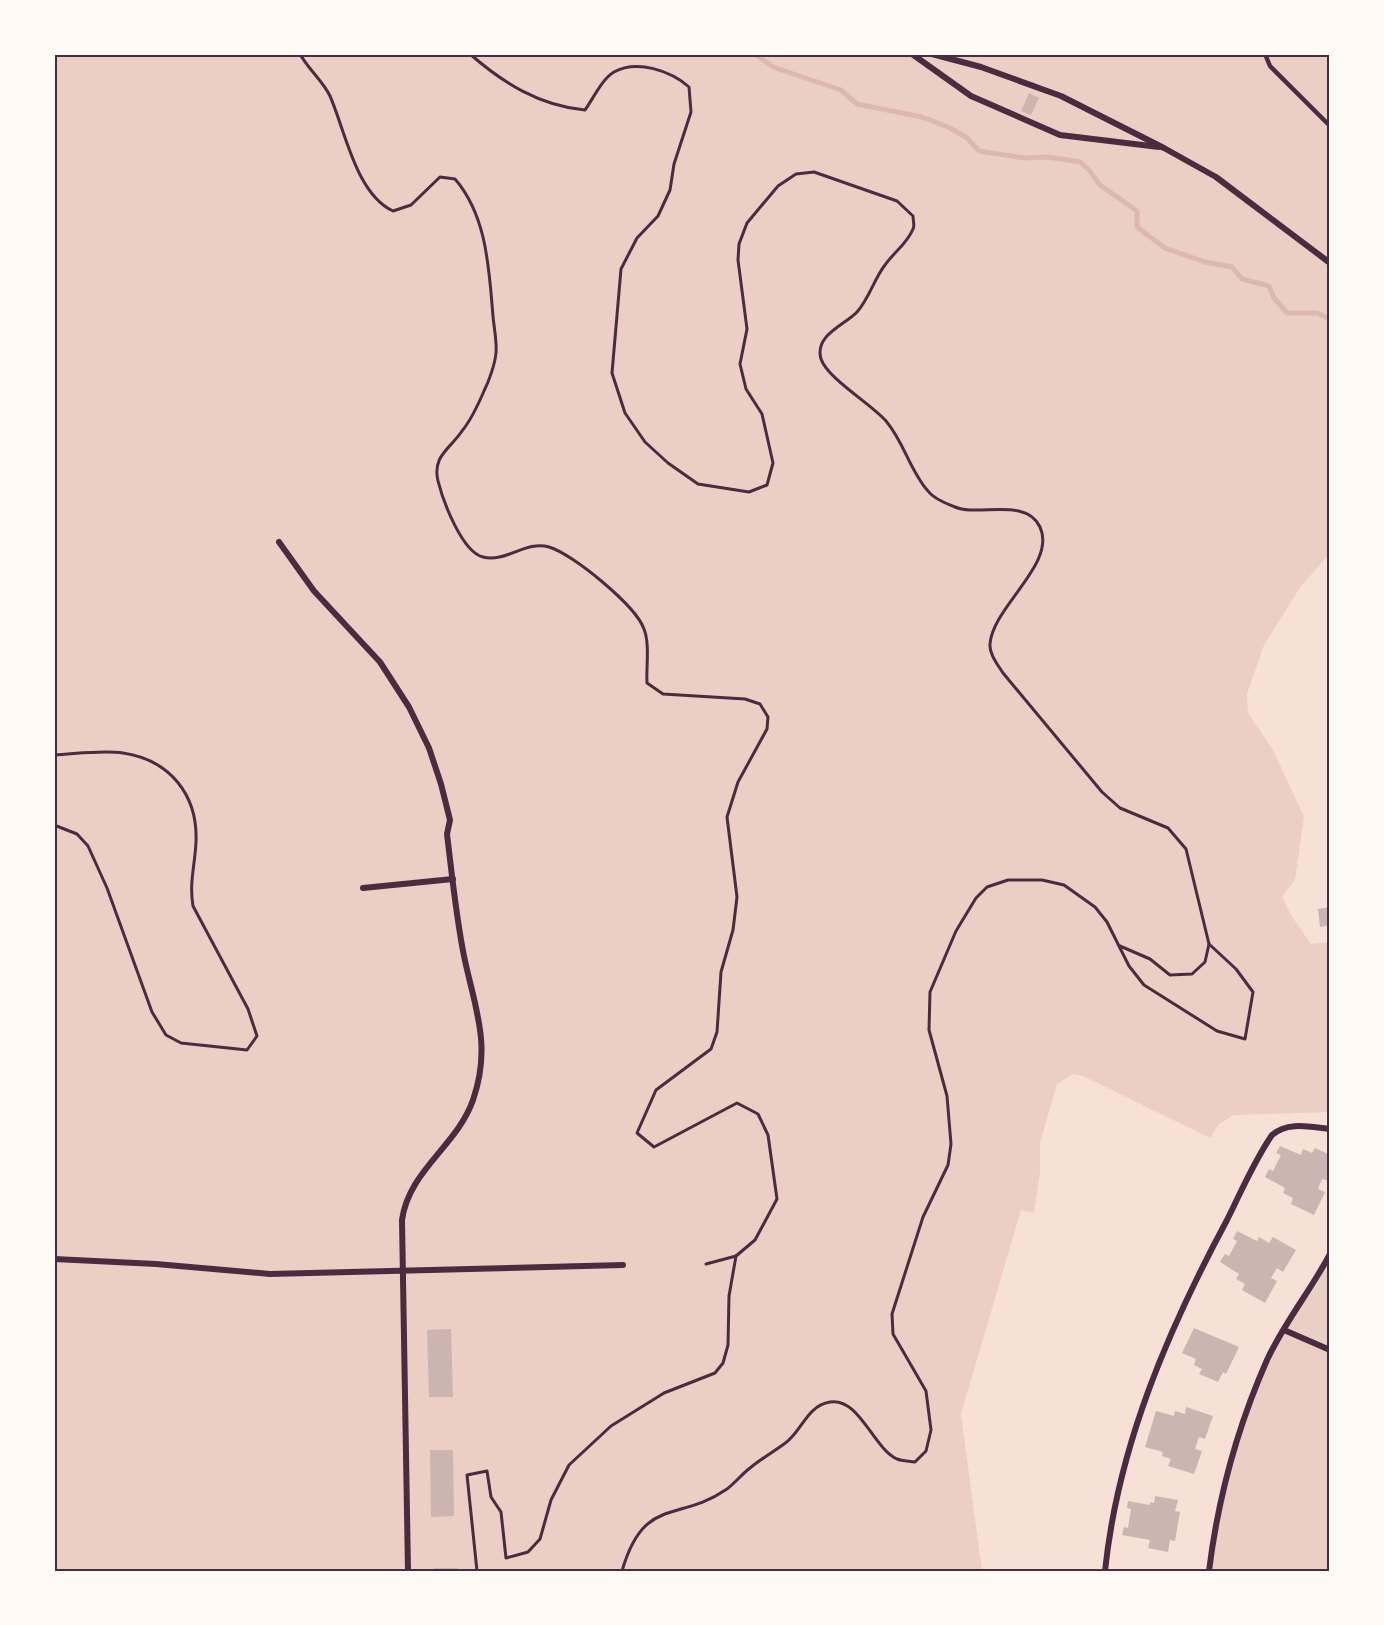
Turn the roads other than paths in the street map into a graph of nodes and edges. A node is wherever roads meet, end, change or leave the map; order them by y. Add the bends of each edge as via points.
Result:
1 (912, 54) edge
2 (932, 54) edge
3 (1265, 54) edge
4 (1330, 126) edge
5 (1164, 148) junction
6 (1330, 263) edge
7 (279, 542) dead end
8 (453, 879) junction
9 (363, 888) dead end
10 (1330, 1129) edge
11 (1330, 1254) edge
12 (54, 1259) edge
13 (623, 1264) dead end
14 (402, 1269) junction
15 (1284, 1330) junction
16 (1330, 1350) edge
17 (408, 1571) edge
18 (1105, 1571) edge
19 (1209, 1571) edge

1 - 5 street via 971,96 1060,135
2 - 5 street via 1061,96
3 - 4 lane via 1270,66
5 - 6 street via 1216,177
7 - 8 street via 314,591 380,662 409,707 434,761 447,805
8 - 9 street
8 - 14 street via 464,956 480,1016 480,1071 463,1123 408,1195 401,1226
10 - 18 street via 1290,1126 1272,1135 1205,1260 1137,1421 1117,1494
11 - 15 street
12 - 14 street via 252,1273
13 - 14 street
14 - 17 street
15 - 16 street
15 - 19 street via 1261,1376 1233,1452

